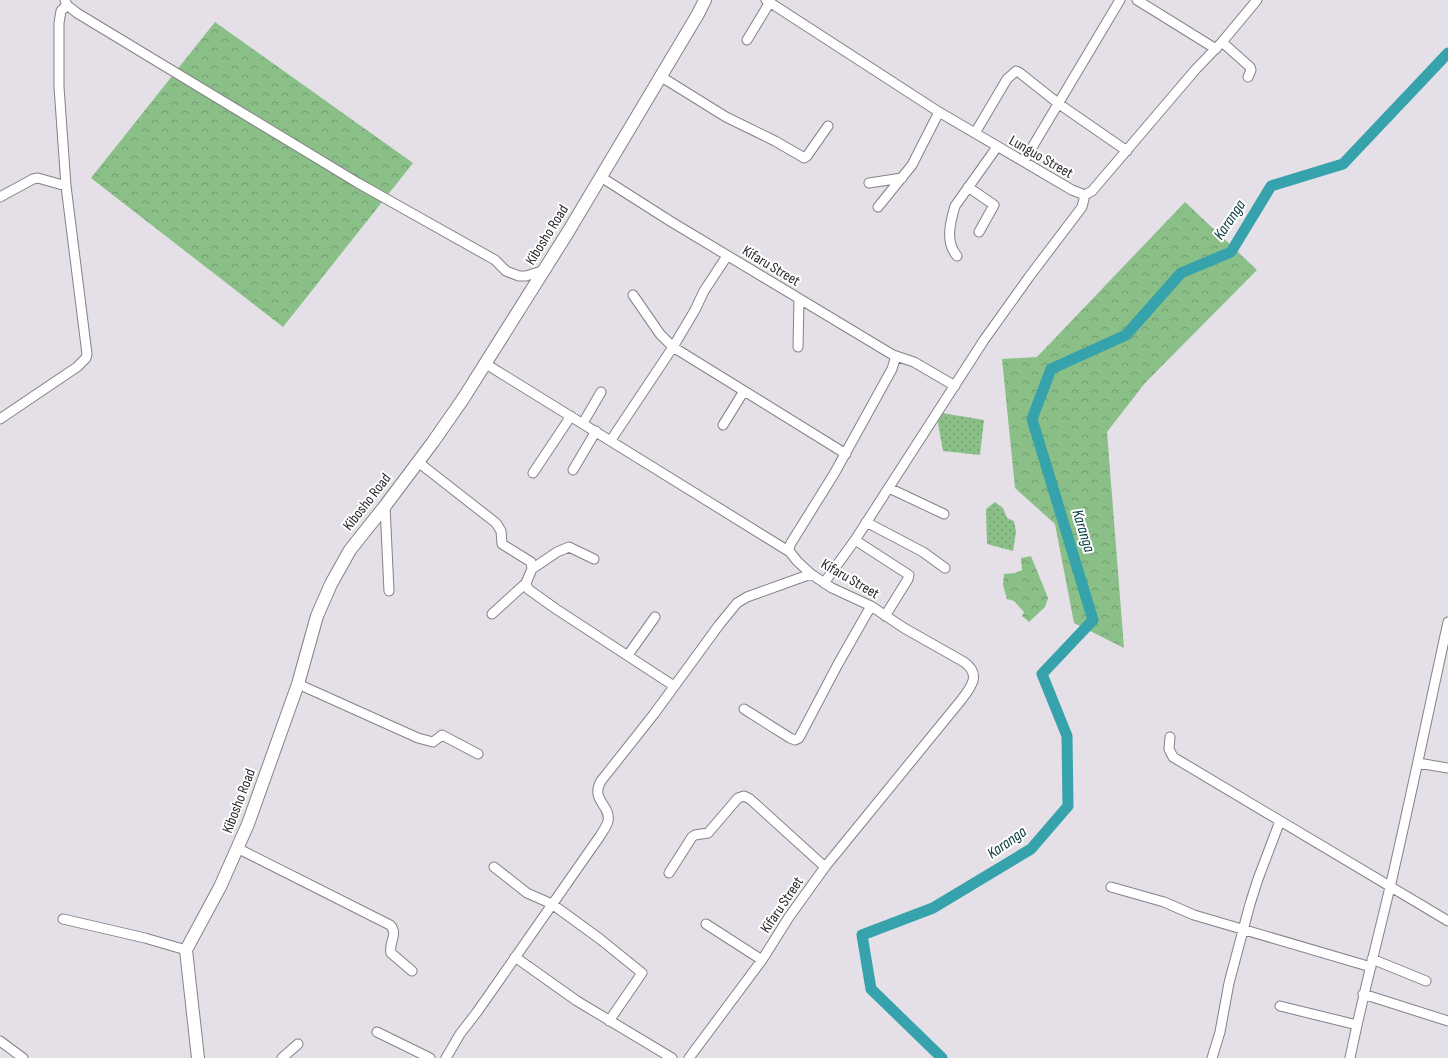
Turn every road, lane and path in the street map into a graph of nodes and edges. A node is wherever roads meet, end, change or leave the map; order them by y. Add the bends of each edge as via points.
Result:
1 (705, 0) edge
2 (1120, 0) edge
3 (1137, 0) edge
4 (1257, 0) edge
5 (768, 1) edge
6 (66, 2) edge
7 (747, 40) dead end
8 (1219, 45) junction
9 (660, 76) junction
10 (1248, 77) dead end
11 (1059, 104) junction
12 (939, 112) junction
13 (828, 126) dead end
14 (975, 133) junction
15 (997, 147) junction
16 (1127, 151) junction
17 (1024, 161) junction
18 (601, 177) junction
19 (902, 178) junction
20 (869, 183) dead end
21 (66, 186) junction
22 (968, 187) junction
23 (1085, 195) junction
24 (0, 197) edge
25 (878, 207) dead end
26 (979, 232) dead end
27 (727, 256) junction
28 (957, 256) dead end
29 (542, 271) junction
30 (633, 295) dead end
31 (799, 299) junction
32 (673, 347) junction
33 (798, 347) dead end
34 (893, 355) junction
35 (486, 364) junction
36 (955, 386) junction
37 (744, 391) junction
38 (601, 392) dead end
39 (571, 416) junction
40 (0, 419) edge
41 (582, 423) junction
42 (722, 426) dead end
43 (596, 431) junction
44 (611, 440) junction
45 (846, 454) junction
46 (418, 462) junction
47 (573, 470) dead end
48 (534, 472) dead end
49 (889, 488) junction
50 (385, 506) junction
51 (944, 514) dead end
52 (866, 522) junction
53 (855, 540) junction
54 (790, 552) junction
55 (594, 559) dead end
56 (532, 568) junction
57 (945, 568) dead end
58 (811, 574) junction
59 (526, 583) junction
60 (824, 583) junction
61 (389, 591) dead end
62 (871, 606) junction
63 (492, 614) dead end
64 (885, 616) junction
65 (655, 617) dead end
66 (1448, 622) edge
67 (628, 655) junction
68 (298, 684) junction
69 (674, 686) junction
70 (744, 710) dead end
71 (1170, 737) dead end
72 (478, 754) dead end
73 (1418, 763) junction
74 (1448, 768) edge
75 (1280, 821) junction
76 (237, 848) junction
77 (494, 867) dead end
78 (825, 867) junction
79 (668, 873) dead end
80 (1390, 885) junction
81 (1112, 888) dead end
82 (552, 904) junction
83 (63, 919) dead end
84 (1448, 921) edge
85 (706, 924) dead end
86 (1243, 930) junction
87 (186, 950) junction
88 (515, 957) junction
89 (762, 960) junction
90 (1371, 963) junction
91 (412, 971) dead end
92 (1426, 981) dead end
93 (1363, 994) junction
94 (1280, 1006) dead end
95 (609, 1021) junction
96 (1448, 1021) edge
97 (1357, 1025) junction
98 (377, 1032) dead end
99 (0, 1041) edge
100 (298, 1044) dead end
101 (23, 1058) edge
102 (198, 1058) edge
103 (282, 1058) edge
104 (430, 1058) edge
105 (446, 1058) edge
106 (672, 1058) edge
107 (689, 1058) edge
108 (1212, 1058) edge
109 (1350, 1058) edge

1 - 9 main road, Kibosho Road
2 - 11 street
3 - 8 street
4 - 8 street, Lunguo Street
5 - 7 street
5 - 12 street, Lunguo Street
6 - 21 street via 59,23 59,87
6 - 29 street via 77,13 358,183 495,260 513,275 526,276
8 - 10 street via 1250,68
8 - 16 street, Lunguo Street
9 - 13 street via 726,117 804,158
9 - 18 main road, Kibosho Road
11 - 14 street via 1016,71 1007,79
11 - 16 street
11 - 17 street
12 - 14 street, Lunguo Street
12 - 19 street via 919,152
14 - 15 street, Lunguo Street
15 - 17 street, Lunguo Street
15 - 22 street
16 - 23 street, Lunguo Street
17 - 23 street, Lunguo Street
18 - 27 street, Kifaru Street
18 - 29 main road, Kibosho Road
19 - 20 street
19 - 25 street
21 - 24 street via 38,178
21 - 40 street via 86,358 77,367
22 - 26 street via 994,205
22 - 28 street via 955,206 951,218 950,247
23 - 36 street via 1082,207 984,340
27 - 31 street, Kifaru Street
27 - 32 street
29 - 35 main road, Kibosho Road
30 - 32 street via 660,334
31 - 33 street
31 - 34 street, Kifaru Street
32 - 37 street
32 - 44 street
34 - 36 street, Kifaru Street via 914,362
34 - 45 street via 895,359 892,369
35 - 39 street, Kifaru Street
35 - 46 main road, Kibosho Road
36 - 49 street
37 - 42 street
37 - 45 street
38 - 41 street
39 - 41 street, Kifaru Street
39 - 48 street
41 - 43 street, Kifaru Street
43 - 44 street, Kifaru Street
43 - 47 street
44 - 54 street, Kifaru Street
45 - 54 street via 789,548
46 - 50 main road, Kibosho Road
46 - 56 street via 496,523 501,531 502,544 529,560
49 - 51 street
49 - 52 street
50 - 61 street
50 - 68 main road, Kibosho Road via 350,550 330,584 317,616
52 - 53 street
52 - 57 street via 917,549
53 - 60 street
53 - 64 street via 909,575
54 - 58 street, Kifaru Street
55 - 56 street via 569,547
56 - 59 street
58 - 60 street, Kifaru Street
58 - 69 street via 742,599
59 - 63 street
59 - 67 street via 528,589 539,597
60 - 62 street, Kifaru Street
62 - 64 street, Kifaru Street
62 - 70 street via 800,737 795,740 790,738
64 - 78 street, Kifaru Street via 964,662 972,669 974,676 962,699
65 - 67 street
66 - 73 street
67 - 69 street
68 - 72 street via 418,738 433,742 442,735
68 - 76 main road, Kibosho Road
69 - 82 street via 598,786 597,794 607,812 608,821 594,847
71 - 75 street via 1169,749 1173,757
73 - 74 street
73 - 80 street
75 - 80 street
75 - 86 street via 1258,879
76 - 87 main road, Kibosho Road via 220,887
76 - 91 street via 390,925 394,933 391,953
77 - 82 street via 527,893
78 - 79 street via 744,796 738,798 708,833 692,836
78 - 89 street, Kifaru Street
80 - 84 street
80 - 90 street
81 - 86 street via 1164,902 1194,915
82 - 88 street
82 - 95 street via 642,972
83 - 87 street
85 - 89 street
86 - 90 street
86 - 108 street
87 - 102 main road
88 - 95 street
88 - 105 street
89 - 107 street, Kifaru Street
90 - 92 street
90 - 93 street
93 - 96 street
93 - 97 street
94 - 97 street
95 - 106 street
97 - 109 street
98 - 104 street
99 - 101 street
100 - 103 street

